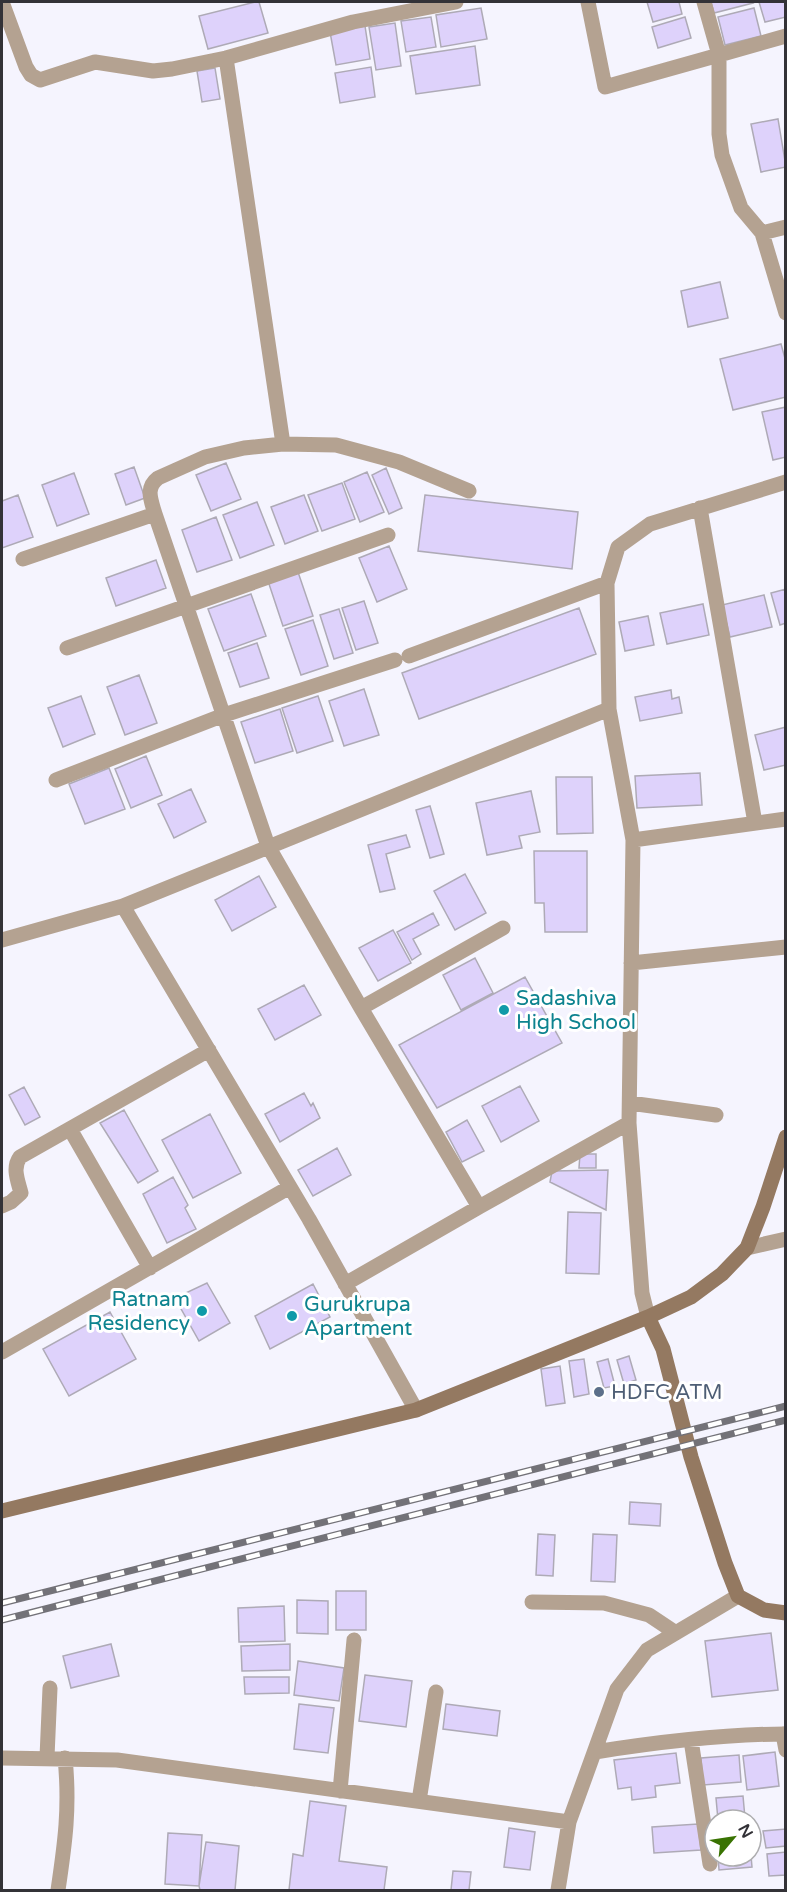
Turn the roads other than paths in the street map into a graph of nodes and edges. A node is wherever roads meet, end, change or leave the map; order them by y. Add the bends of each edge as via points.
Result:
1 (2, 2) edge
2 (456, 2) edge
3 (588, 2) edge
4 (704, 2) edge
5 (786, 36) edge
6 (719, 55) junction
7 (226, 58) junction
8 (786, 227) edge
9 (762, 233) junction
10 (786, 313) edge
11 (283, 444) junction
12 (786, 482) edge
13 (469, 491) dead end
14 (700, 508) junction
15 (155, 514) junction
16 (388, 535) dead end
17 (23, 559) dead end
18 (607, 583) junction
19 (187, 606) junction
20 (67, 648) dead end
21 (609, 709) junction
22 (224, 715) junction
23 (56, 780) dead end
24 (786, 819) edge
25 (755, 823) junction
26 (633, 840) junction
27 (268, 846) junction
28 (123, 906) junction
29 (503, 928) dead end
30 (2, 940) edge
31 (786, 947) edge
32 (631, 963) junction
33 (361, 1008) junction
34 (209, 1050) junction
35 (630, 1103) junction
36 (716, 1115) dead end
37 (629, 1124) junction
38 (70, 1129) junction
39 (786, 1137) edge
40 (290, 1187) junction
41 (2, 1206) edge
42 (479, 1207) junction
43 (786, 1239) edge
44 (747, 1248) junction
45 (150, 1268) junction
46 (345, 1284) junction
47 (648, 1317) junction
48 (2, 1352) edge
49 (416, 1410) junction
50 (2, 1511) edge
51 (738, 1596) junction
52 (532, 1602) dead end
53 (786, 1613) edge
54 (676, 1634) junction
55 (354, 1640) dead end
56 (50, 1689) dead end
57 (436, 1692) dead end
58 (784, 1734) edge
59 (692, 1740) junction
60 (786, 1750) edge
61 (594, 1752) junction
62 (47, 1757) junction
63 (2, 1758) edge
64 (65, 1758) junction
65 (340, 1791) junction
66 (419, 1801) junction
67 (703, 1816) edge
68 (569, 1822) junction
69 (58, 1890) edge
70 (558, 1890) edge

1 - 7 street via 26,67 40,80 95,62 153,71
2 - 7 street via 353,22
3 - 6 street via 605,87
4 - 6 street
5 - 6 street
6 - 9 street via 722,155 741,208
7 - 11 street
8 - 9 street
9 - 10 street
11 - 13 street via 336,445 399,462
11 - 15 street via 206,457 158,478 150,489
12 - 14 street
14 - 18 street via 650,524 618,547
14 - 25 street
15 - 17 street
15 - 19 street
16 - 19 street
18 - 21 street
18 - 22 street via 402,658
19 - 20 street
19 - 22 street
21 - 26 street
21 - 27 street
22 - 23 street
22 - 27 street
24 - 25 street
25 - 26 street
26 - 32 street
27 - 28 street
27 - 33 street
28 - 30 street
28 - 34 street
29 - 33 street
31 - 32 street
32 - 35 street
33 - 42 street
34 - 38 street
34 - 40 street
35 - 36 street
35 - 37 street
37 - 42 street
37 - 47 street via 642,1293
38 - 41 street via 20,1157 16,1173 21,1193
38 - 45 street
39 - 44 street
40 - 45 street
40 - 46 street
42 - 46 street
43 - 44 street
44 - 47 street via 722,1274 691,1297
45 - 48 street
46 - 49 street
47 - 49 street
47 - 51 street via 663,1349 691,1457
49 - 50 street
51 - 53 street via 764,1610
51 - 54 street
52 - 54 street via 604,1603 649,1615
54 - 61 street via 647,1650 617,1689
55 - 65 street
56 - 62 street
57 - 66 street
58 - 59 street via 737,1734
58 - 60 street
59 - 61 street
59 - 67 street
61 - 68 street
62 - 63 street
62 - 64 street
64 - 65 street via 117,1760
64 - 69 street via 67,1829
65 - 66 street
66 - 68 street
68 - 70 street

